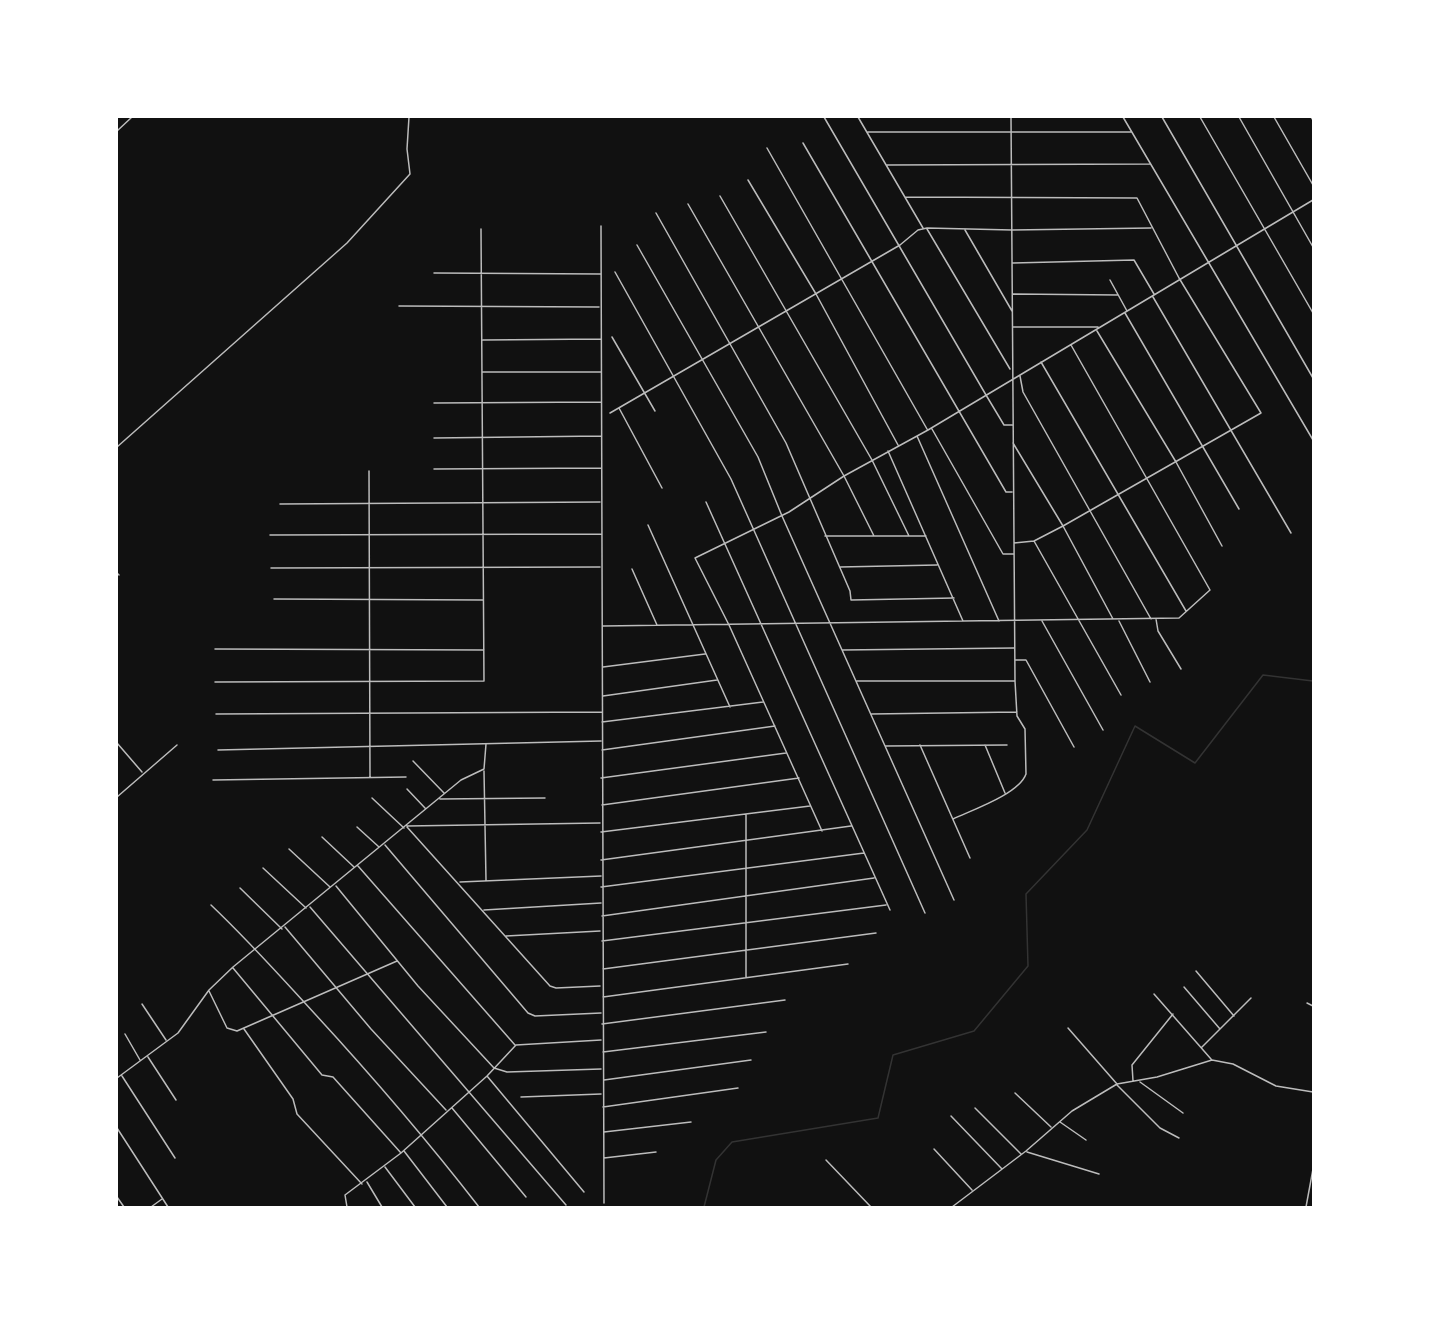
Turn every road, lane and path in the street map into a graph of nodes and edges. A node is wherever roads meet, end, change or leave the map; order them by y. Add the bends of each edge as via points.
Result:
1 (132, 117) edge
2 (408, 117) edge
3 (824, 117) edge
4 (858, 117) edge
5 (1011, 117) edge
6 (1123, 117) edge
7 (1162, 117) edge
8 (1200, 117) edge
9 (1239, 117) edge
10 (1274, 117) edge
11 (1311, 117) edge
12 (1313, 120) edge
13 (117, 131) edge
14 (1011, 131) junction
15 (867, 132) junction
16 (1132, 132) junction
17 (803, 143) dead end
18 (767, 148) dead end
19 (1012, 164) junction
20 (1151, 164) junction
21 (887, 165) junction
22 (748, 180) dead end
23 (1313, 185) edge
24 (720, 196) dead end
25 (905, 197) junction
26 (1012, 198) junction
27 (1313, 200) edge
28 (688, 204) dead end
29 (1293, 212) junction
30 (656, 213) dead end
31 (601, 226) dead end
32 (927, 228) junction
33 (1152, 228) junction
34 (1264, 228) junction
35 (481, 229) dead end
36 (923, 229) junction
37 (964, 230) junction
38 (1012, 230) junction
39 (1236, 244) junction
40 (638, 245) dead end
41 (900, 245) junction
42 (1313, 247) edge
43 (871, 262) junction
44 (1207, 262) junction
45 (1012, 263) junction
46 (615, 272) dead end
47 (435, 273) dead end
48 (481, 273) junction
49 (601, 274) junction
50 (843, 278) junction
51 (1179, 278) junction
52 (1110, 280) dead end
53 (816, 294) junction
54 (1012, 294) junction
55 (1118, 295) junction
56 (1153, 296) junction
57 (399, 306) dead end
58 (482, 306) junction
59 (601, 307) junction
60 (786, 311) junction
61 (1012, 312) junction
62 (1126, 312) junction
63 (1313, 314) edge
64 (760, 326) junction
65 (1012, 327) junction
66 (1101, 327) junction
67 (1096, 330) junction
68 (612, 337) dead end
69 (601, 339) junction
70 (482, 340) junction
71 (731, 343) junction
72 (1070, 344) junction
73 (703, 359) junction
74 (1041, 362) junction
75 (1011, 370) junction
76 (482, 372) junction
77 (601, 372) junction
78 (1020, 375) junction
79 (673, 376) junction
80 (1313, 378) edge
81 (1013, 379) junction
82 (645, 392) junction
83 (986, 396) junction
84 (601, 402) junction
85 (434, 403) dead end
86 (482, 403) junction
87 (618, 408) junction
88 (655, 411) dead end
89 (610, 412) dead end
90 (958, 412) junction
91 (1013, 425) junction
92 (931, 428) junction
93 (928, 430) junction
94 (1231, 431) junction
95 (602, 436) junction
96 (916, 436) junction
97 (434, 438) dead end
98 (483, 438) junction
99 (1313, 440) edge
100 (1013, 442) junction
101 (898, 445) junction
102 (117, 447) edge
103 (1203, 448) junction
104 (888, 451) junction
105 (872, 460) junction
106 (1176, 462) junction
107 (602, 468) junction
108 (434, 469) dead end
109 (483, 469) junction
110 (369, 471) dead end
111 (844, 476) junction
112 (1147, 478) junction
113 (662, 488) dead end
114 (1014, 492) junction
115 (1118, 495) junction
116 (809, 500) junction
117 (602, 501) junction
118 (483, 502) junction
119 (706, 502) dead end
120 (280, 504) dead end
121 (369, 504) junction
122 (1239, 508) dead end
123 (1091, 510) junction
124 (782, 516) junction
125 (648, 525) dead end
126 (1063, 525) junction
127 (754, 529) junction
128 (1291, 533) dead end
129 (369, 534) junction
130 (484, 534) junction
131 (602, 534) junction
132 (270, 535) dead end
133 (825, 536) junction
134 (874, 536) junction
135 (909, 536) junction
136 (926, 536) junction
137 (1034, 541) junction
138 (1014, 543) junction
139 (725, 544) junction
140 (1222, 546) dead end
141 (1014, 554) junction
142 (939, 565) junction
143 (602, 567) junction
144 (839, 567) junction
145 (271, 568) dead end
146 (369, 568) junction
147 (484, 568) junction
148 (632, 569) dead end
149 (954, 598) junction
150 (274, 599) dead end
151 (369, 600) junction
152 (484, 600) junction
153 (1187, 612) junction
154 (1155, 619) junction
155 (1078, 620) junction
156 (1114, 620) junction
157 (1118, 620) junction
158 (1152, 620) junction
159 (999, 621) junction
160 (1014, 621) junction
161 (1042, 621) junction
162 (964, 622) junction
163 (829, 623) junction
164 (761, 624) junction
165 (797, 624) junction
166 (693, 625) junction
167 (729, 625) junction
168 (603, 626) junction
169 (657, 626) junction
170 (1015, 648) junction
171 (215, 649) dead end
172 (370, 649) junction
173 (485, 650) junction
174 (841, 650) junction
175 (707, 654) junction
176 (1015, 660) junction
177 (602, 667) junction
178 (1181, 669) dead end
179 (718, 680) junction
180 (855, 681) junction
181 (1015, 681) junction
182 (215, 682) dead end
183 (370, 682) junction
184 (1150, 682) dead end
185 (1121, 695) dead end
186 (602, 697) junction
187 (764, 702) junction
188 (730, 706) junction
189 (602, 712) junction
190 (1017, 712) junction
191 (216, 714) dead end
192 (370, 714) junction
193 (870, 714) junction
194 (602, 722) junction
195 (775, 726) junction
196 (1103, 730) dead end
197 (602, 741) junction
198 (117, 743) edge
199 (177, 744) dead end
200 (486, 744) junction
201 (985, 744) junction
202 (920, 745) junction
203 (1006, 745) dead end
204 (370, 746) junction
205 (885, 746) junction
206 (1074, 747) dead end
207 (218, 750) dead end
208 (601, 750) junction
209 (787, 753) junction
210 (413, 762) dead end
211 (484, 769) junction
212 (143, 774) junction
213 (370, 777) junction
214 (406, 777) dead end
215 (601, 778) junction
216 (799, 778) junction
217 (213, 780) dead end
218 (406, 789) dead end
219 (445, 794) junction
220 (1005, 794) junction
221 (118, 796) edge
222 (372, 798) dead end
223 (485, 798) junction
224 (545, 798) dead end
225 (439, 799) junction
226 (601, 805) junction
227 (811, 806) junction
228 (426, 809) junction
229 (746, 813) junction
230 (953, 819) junction
231 (601, 823) junction
232 (485, 825) junction
233 (852, 826) junction
234 (357, 827) dead end
235 (405, 827) junction
236 (822, 831) junction
237 (601, 832) junction
238 (322, 837) dead end
239 (746, 841) junction
240 (384, 844) junction
241 (380, 848) junction
242 (290, 849) dead end
243 (864, 853) junction
244 (970, 858) dead end
245 (601, 860) junction
246 (358, 866) junction
247 (263, 868) dead end
248 (355, 868) junction
249 (746, 868) junction
250 (601, 876) junction
251 (876, 877) junction
252 (486, 881) junction
253 (459, 882) junction
254 (335, 885) junction
255 (601, 887) junction
256 (240, 888) dead end
257 (331, 888) junction
258 (746, 896) junction
259 (954, 900) dead end
260 (601, 903) junction
261 (211, 904) dead end
262 (888, 904) junction
263 (309, 906) junction
264 (307, 909) junction
265 (483, 910) junction
266 (890, 910) dead end
267 (925, 913) dead end
268 (601, 916) junction
269 (746, 923) junction
270 (283, 928) junction
271 (601, 931) junction
272 (876, 933) dead end
273 (505, 936) junction
274 (602, 941) junction
275 (258, 948) junction
276 (746, 950) junction
277 (398, 961) junction
278 (848, 964) dead end
279 (233, 967) junction
280 (602, 969) junction
281 (1196, 971) dead end
282 (367, 975) junction
283 (746, 978) junction
284 (602, 986) junction
285 (1184, 987) dead end
286 (337, 988) junction
287 (209, 990) junction
288 (1154, 994) dead end
289 (602, 997) junction
290 (1251, 998) dead end
291 (785, 1000) dead end
292 (304, 1002) junction
293 (1307, 1003) dead end
294 (142, 1004) dead end
295 (1313, 1006) edge
296 (602, 1013) junction
297 (1173, 1014) junction
298 (272, 1016) junction
299 (1234, 1016) junction
300 (602, 1024) junction
301 (244, 1028) junction
302 (1068, 1028) dead end
303 (1220, 1029) junction
304 (766, 1032) dead end
305 (124, 1034) dead end
306 (602, 1040) junction
307 (167, 1041) junction
308 (516, 1045) junction
309 (1202, 1048) junction
310 (602, 1052) junction
311 (147, 1056) junction
312 (751, 1060) dead end
313 (1212, 1060) junction
314 (141, 1061) junction
315 (494, 1068) junction
316 (602, 1069) junction
317 (121, 1075) junction
318 (487, 1076) junction
319 (117, 1078) edge
320 (602, 1080) junction
321 (1140, 1081) junction
322 (1134, 1082) junction
323 (1117, 1084) junction
324 (738, 1088) dead end
325 (471, 1091) junction
326 (1313, 1092) edge
327 (1015, 1093) dead end
328 (602, 1094) junction
329 (521, 1097) dead end
330 (176, 1100) dead end
331 (602, 1107) junction
332 (452, 1108) junction
333 (975, 1108) dead end
334 (448, 1112) junction
335 (1183, 1113) dead end
336 (951, 1116) dead end
337 (691, 1122) dead end
338 (1059, 1122) junction
339 (117, 1128) edge
340 (1052, 1128) junction
341 (603, 1132) junction
342 (422, 1133) junction
343 (1179, 1138) dead end
344 (1086, 1140) dead end
345 (934, 1149) dead end
346 (404, 1150) junction
347 (1026, 1151) junction
348 (656, 1152) dead end
349 (401, 1153) junction
350 (1021, 1155) junction
351 (175, 1158) dead end
352 (603, 1158) junction
353 (826, 1160) dead end
354 (385, 1167) junction
355 (1002, 1169) junction
356 (1313, 1169) edge
357 (1099, 1174) dead end
358 (366, 1181) junction
359 (362, 1184) junction
360 (973, 1190) junction
361 (584, 1192) dead end
362 (117, 1197) edge
363 (526, 1197) dead end
364 (162, 1199) junction
365 (604, 1203) dead end
366 (566, 1205) dead end
367 (124, 1207) edge
368 (151, 1207) edge
369 (168, 1207) edge
370 (347, 1207) edge
371 (382, 1207) edge
372 (415, 1207) edge
373 (447, 1207) edge
374 (479, 1207) edge
375 (871, 1207) edge
376 (952, 1207) edge
377 (1306, 1207) edge

1 - 13 street
2 - 102 street via 410,174 384,205 347,243
3 - 41 street
4 - 15 street
5 - 14 street
6 - 16 street
7 - 39 street
8 - 34 street
9 - 29 street
10 - 23 street
11 - 12 street
14 - 15 street
14 - 16 street
14 - 19 street
15 - 21 street
16 - 20 street
17 - 43 street
18 - 50 street
19 - 20 street
19 - 21 street
19 - 26 street
20 - 44 street
21 - 25 street
22 - 53 street
24 - 60 street
25 - 26 street
25 - 36 street
26 - 33 street via 1137,198
26 - 38 street
27 - 29 street
28 - 64 street
29 - 34 street
29 - 42 street
30 - 71 street
31 - 49 street
32 - 36 street
32 - 37 street
32 - 75 street
33 - 38 street
33 - 51 street
34 - 39 street
34 - 63 street
35 - 48 street
36 - 41 street
37 - 38 street
37 - 61 street
38 - 45 street
39 - 44 street
39 - 80 street
40 - 73 street
41 - 43 street
41 - 83 street
43 - 50 street
43 - 90 street
44 - 51 street
44 - 99 street
45 - 54 street
45 - 56 street via 1134,260
46 - 79 street
47 - 48 street
48 - 49 street
48 - 58 street
49 - 59 street
50 - 53 street
50 - 93 street
51 - 56 street
51 - 94 street via 1261,413
52 - 55 street
53 - 60 street
53 - 101 street
54 - 55 street
54 - 61 street
55 - 62 street
56 - 62 street
56 - 94 street
57 - 58 street
58 - 59 street
58 - 70 street
59 - 69 street
60 - 64 street
60 - 105 street
61 - 65 street
62 - 66 street
62 - 103 street
64 - 71 street
64 - 111 street
65 - 66 street
65 - 75 street
66 - 67 street
67 - 72 street
67 - 106 street
68 - 82 street
69 - 70 street
69 - 77 street
70 - 76 street
71 - 73 street
71 - 116 street via 786,443
72 - 74 street
72 - 112 street
73 - 79 street
73 - 124 street via 758,457
74 - 78 street
74 - 115 street
75 - 81 street
76 - 77 street
76 - 86 street
77 - 84 street
78 - 81 street
78 - 123 street via 1023,392
79 - 82 street
79 - 127 street via 732,479
81 - 83 street
81 - 91 street
82 - 87 street
82 - 88 street
83 - 90 street
83 - 91 street via 1004,425
84 - 86 street
84 - 95 street
85 - 86 street
86 - 98 street
87 - 89 street
87 - 113 street
90 - 92 street
90 - 114 street via 1006,492
91 - 100 street
92 - 93 street
92 - 141 street via 1004,554
93 - 96 street
94 - 103 street
94 - 128 street
95 - 98 street
95 - 107 street
96 - 101 street
96 - 159 street
97 - 98 street
98 - 109 street
100 - 114 street
100 - 126 street
101 - 104 street
103 - 106 street
103 - 122 street
104 - 105 street
104 - 136 street
105 - 111 street
105 - 135 street
106 - 112 street
106 - 140 street
107 - 109 street
107 - 117 street
108 - 109 street
109 - 118 street
110 - 121 street
111 - 116 street
111 - 134 street
112 - 115 street
112 - 153 street via 1210,590
114 - 138 street
115 - 123 street
115 - 153 street
116 - 124 street
116 - 133 street
117 - 118 street
117 - 131 street
118 - 121 street
118 - 130 street
119 - 139 street
120 - 121 street
121 - 129 street
123 - 126 street
123 - 158 street
124 - 127 street
124 - 163 street
125 - 166 street
126 - 137 street
126 - 156 street
127 - 139 street
127 - 165 street
129 - 130 street
129 - 132 street
129 - 146 street
130 - 131 street
130 - 147 street
131 - 143 street
133 - 134 street
133 - 144 street
134 - 135 street
135 - 136 street
136 - 142 street
137 - 138 street
137 - 155 street
138 - 141 street
139 - 164 street
139 - 167 street via 695,558
141 - 160 street
142 - 144 street
142 - 149 street
143 - 147 street
143 - 168 street
144 - 149 street via 852,600
145 - 146 street
146 - 147 street
146 - 151 street
147 - 152 street
148 - 169 street
149 - 162 street
150 - 151 street
151 - 152 street
151 - 172 street
152 - 173 street
153 - 154 street via 1179,618
154 - 158 street
154 - 178 street
155 - 156 street
155 - 161 street
155 - 185 street
156 - 157 street
157 - 158 street
157 - 184 street
159 - 160 street
159 - 162 street
160 - 161 street
160 - 170 street
161 - 196 street
162 - 163 street
163 - 165 street
163 - 174 street
164 - 165 street
164 - 167 street
164 - 233 street
165 - 267 street
166 - 167 street
166 - 169 street
166 - 175 street
167 - 187 street
168 - 169 street
168 - 177 street
170 - 174 street
170 - 176 street
171 - 172 street
172 - 173 street
172 - 183 street
173 - 183 street via 484,681
174 - 180 street
175 - 177 street
175 - 179 street
176 - 181 street
176 - 206 street via 1026,660
177 - 186 street
179 - 186 street
179 - 188 street
180 - 181 street
180 - 193 street
181 - 190 street
182 - 183 street
183 - 192 street
186 - 189 street
187 - 188 street
187 - 195 street
188 - 194 street
189 - 192 street
189 - 194 street
190 - 193 street
190 - 220 street via 1025,729 1026,774
191 - 192 street
192 - 204 street
193 - 205 street
194 - 197 street
195 - 208 street
195 - 209 street
197 - 200 street
197 - 208 street
198 - 212 street
199 - 212 street
200 - 204 street
200 - 211 street
201 - 202 street
201 - 203 street
201 - 220 street
202 - 205 street
202 - 230 street
204 - 207 street
204 - 213 street
205 - 259 street
208 - 215 street
209 - 215 street
209 - 216 street
210 - 219 street
211 - 219 street via 461,780
211 - 223 street
212 - 221 street
213 - 214 street
213 - 217 street
215 - 226 street
216 - 226 street
216 - 227 street
218 - 228 street
219 - 225 street
220 - 230 street
222 - 235 street
223 - 224 street
223 - 225 street
223 - 232 street
225 - 228 street
226 - 231 street
227 - 229 street
227 - 236 street
228 - 235 street
229 - 237 street
229 - 239 street
230 - 244 street
231 - 232 street
231 - 237 street
232 - 235 street
232 - 252 street
233 - 236 street
233 - 243 street
234 - 241 street
235 - 240 street
235 - 253 street
236 - 239 street
237 - 245 street
238 - 248 street
239 - 245 street
239 - 249 street
240 - 241 street
240 - 296 street via 528,1013
241 - 246 street
242 - 257 street
243 - 249 street
243 - 251 street
245 - 250 street
246 - 248 street
246 - 308 street
247 - 264 street
248 - 254 street
249 - 255 street
249 - 258 street
250 - 252 street
250 - 255 street
251 - 258 street
251 - 262 street
252 - 253 street
253 - 265 street
254 - 257 street
254 - 277 street
255 - 260 street
256 - 270 street
257 - 263 street
258 - 268 street
258 - 269 street
260 - 265 street
260 - 268 street
261 - 275 street
262 - 266 street
262 - 269 street
263 - 264 street
263 - 282 street
264 - 270 street
265 - 273 street
268 - 271 street
269 - 274 street
269 - 276 street
270 - 275 street
270 - 286 street
271 - 273 street
271 - 274 street
272 - 276 street
273 - 284 street via 556,988
274 - 280 street
275 - 279 street
275 - 292 street
276 - 280 street
276 - 283 street
277 - 282 street
277 - 315 street
278 - 283 street
279 - 287 street
279 - 298 street
280 - 284 street
281 - 299 street
282 - 286 street
282 - 325 street
283 - 289 street
284 - 289 street
285 - 303 street
286 - 292 street
286 - 334 street
287 - 301 street via 227,1028
287 - 307 street via 178,1033
288 - 297 street
289 - 296 street
290 - 299 street
291 - 300 street
292 - 298 street
292 - 342 street
293 - 295 street
294 - 307 street
296 - 300 street
297 - 309 street
297 - 322 street via 1132,1065
298 - 301 street
298 - 349 street via 322,1075 333,1077
299 - 303 street
300 - 306 street
301 - 359 street via 293,1099 297,1114
302 - 323 street
303 - 309 street
304 - 310 street
305 - 314 street
306 - 308 street
306 - 310 street
307 - 311 street
308 - 315 street
309 - 313 street
310 - 316 street
311 - 314 street
311 - 330 street
312 - 320 street
313 - 321 street
313 - 326 street via 1233,1064 1276,1086
314 - 317 street
315 - 316 street via 507,1072
315 - 318 street
316 - 320 street
317 - 319 street
317 - 351 street
318 - 325 street
318 - 361 street
320 - 328 street
321 - 322 street
321 - 335 street
322 - 323 street
323 - 338 street
323 - 343 street via 1160,1128
324 - 331 street
325 - 332 street
325 - 366 street
327 - 340 street
328 - 329 street
328 - 331 street
331 - 341 street
332 - 334 street
332 - 363 street
333 - 350 street
334 - 342 street
336 - 355 street
337 - 341 street
338 - 340 street
338 - 344 street
339 - 364 street
340 - 347 street
341 - 352 street
342 - 346 street
342 - 374 street
345 - 360 street
346 - 349 street
346 - 373 street
347 - 350 street
347 - 357 street
348 - 352 street
349 - 354 street
350 - 355 street
352 - 365 street
353 - 375 street
354 - 358 street
354 - 372 street
355 - 360 street
356 - 377 street
358 - 359 street
358 - 371 street
359 - 370 street via 345,1195
360 - 376 street
362 - 367 street
364 - 368 street
364 - 369 street

